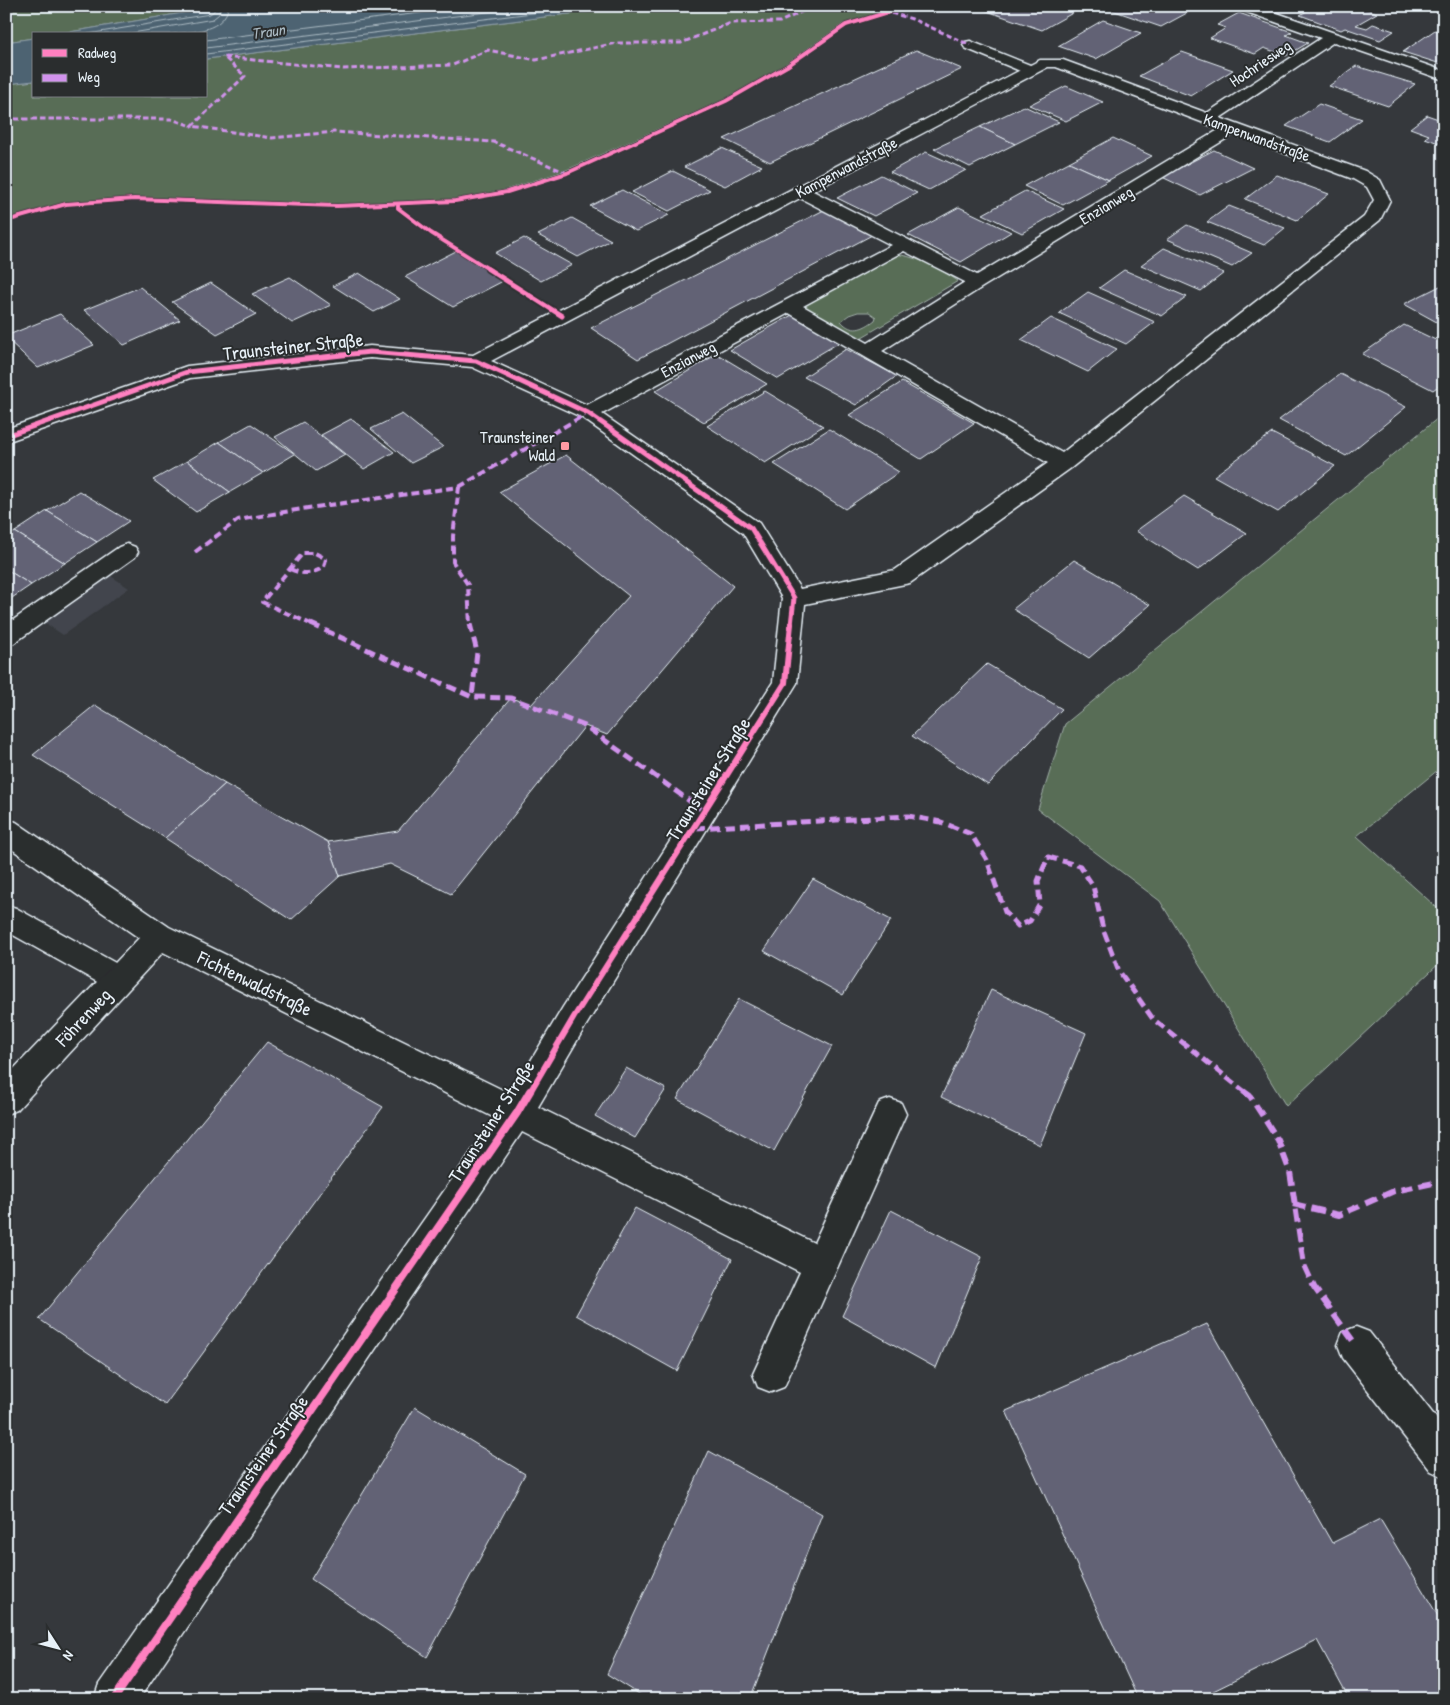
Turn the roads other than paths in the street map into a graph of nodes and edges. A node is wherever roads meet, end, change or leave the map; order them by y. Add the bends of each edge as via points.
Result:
1 (1243, 6) edge
2 (1332, 37) junction
3 (970, 45) dead end
4 (1030, 70) junction
5 (1444, 76) edge
6 (1208, 119) junction
7 (1234, 127) junction
8 (799, 191) junction
9 (905, 244) junction
10 (978, 282) junction
11 (788, 305) junction
12 (869, 351) junction
13 (476, 361) junction
14 (588, 413) junction
15 (6, 436) edge
16 (1063, 463) junction
17 (127, 552) dead end
18 (794, 598) junction
19 (6, 637) edge
20 (6, 830) edge
21 (6, 917) edge
22 (159, 936) junction
23 (118, 979) junction
24 (6, 1099) edge
25 (517, 1113) junction
26 (890, 1114) dead end
27 (822, 1264) junction
28 (1356, 1345) dead end
29 (771, 1374) dead end
30 (1444, 1458) edge
31 (114, 1699) edge

1 - 2 street, Hochriesweg
2 - 5 street, Hochriesweg
2 - 6 street, Hochriesweg
3 - 4 street
4 - 6 street, Kampenwandstraße via 1045,63 1058,63
4 - 8 street, Kampenwandstraße
6 - 7 street, Kampenwandstraße
7 - 10 street, Enzianweg
7 - 16 street, Kampenwandstraße via 1358,175 1374,184 1382,200 1371,220
8 - 9 street
8 - 13 street, Kampenwandstraße
9 - 10 street
9 - 11 street, Enzianweg
10 - 12 street, Enzianweg
11 - 12 street
11 - 14 street, Enzianweg
12 - 16 street
13 - 14 street, Traunsteiner Straße
13 - 15 street, Traunsteiner Straße via 370,352 187,372
14 - 18 street, Traunsteiner Straße via 751,528
16 - 18 street, Kampenwandstraße via 902,577
17 - 19 street
18 - 25 street, Traunsteiner Straße via 786,683 574,1017
20 - 22 street, Fichtenwaldstraße
21 - 23 street
22 - 23 street, Föhrenweg
22 - 25 street, Fichtenwaldstraße
23 - 24 street, Föhrenweg
25 - 27 street, Traunsteiner Straße
25 - 31 street, Traunsteiner Straße
26 - 27 street
27 - 29 street
28 - 30 street

